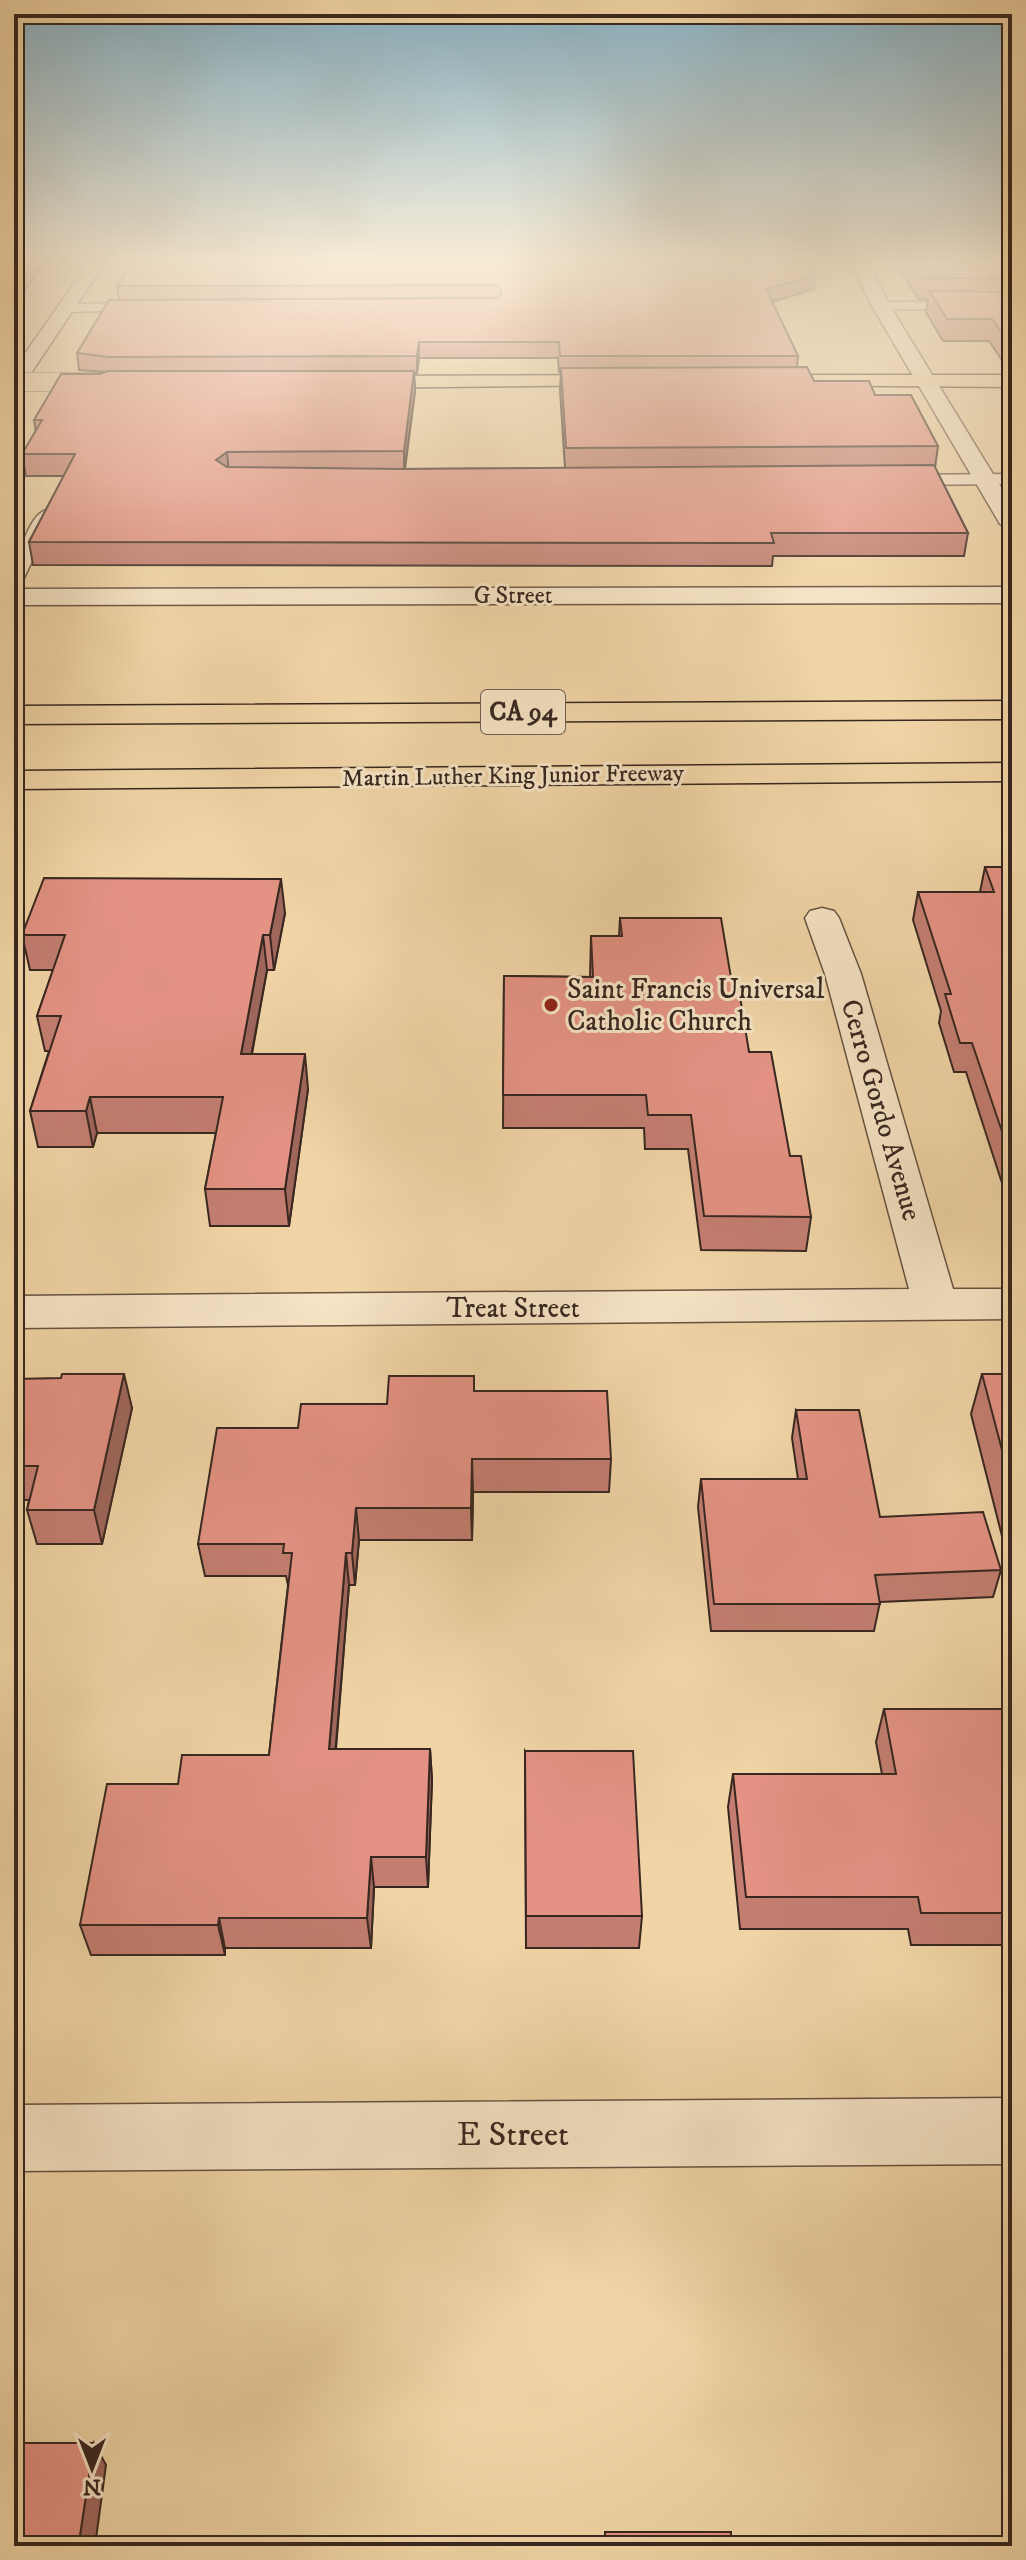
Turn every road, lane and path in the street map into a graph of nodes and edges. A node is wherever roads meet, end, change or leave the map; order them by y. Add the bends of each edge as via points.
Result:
1 (927, 383) edge
2 (985, 479) junction
3 (1012, 479) edge
4 (890, 481) edge
5 (46, 515) edge
6 (1012, 524) edge
7 (14, 580) edge
8 (1012, 595) edge
9 (14, 597) edge
10 (1012, 710) edge
11 (21, 714) edge
12 (1012, 772) edge
13 (233, 779) junction
14 (14, 780) edge
15 (14, 789) edge
16 (822, 918) dead end
17 (935, 1304) junction
18 (1012, 1304) edge
19 (14, 1312) edge
20 (1012, 2131) edge
21 (14, 2138) edge

1 - 2 street
2 - 3 lane
2 - 4 lane
2 - 6 street
5 - 7 lane
8 - 9 street, G Street
10 - 11 main road, CA 94
12 - 13 main road, Martin Luther King Junior Freeway / CA 94
13 - 14 main road, Martin Luther King Junior Freeway / CA 94
13 - 15 main road
16 - 17 street, Cerro Gordo Avenue via 843,974
17 - 18 street, Treat Street
17 - 19 street, Treat Street
20 - 21 street, E Street

